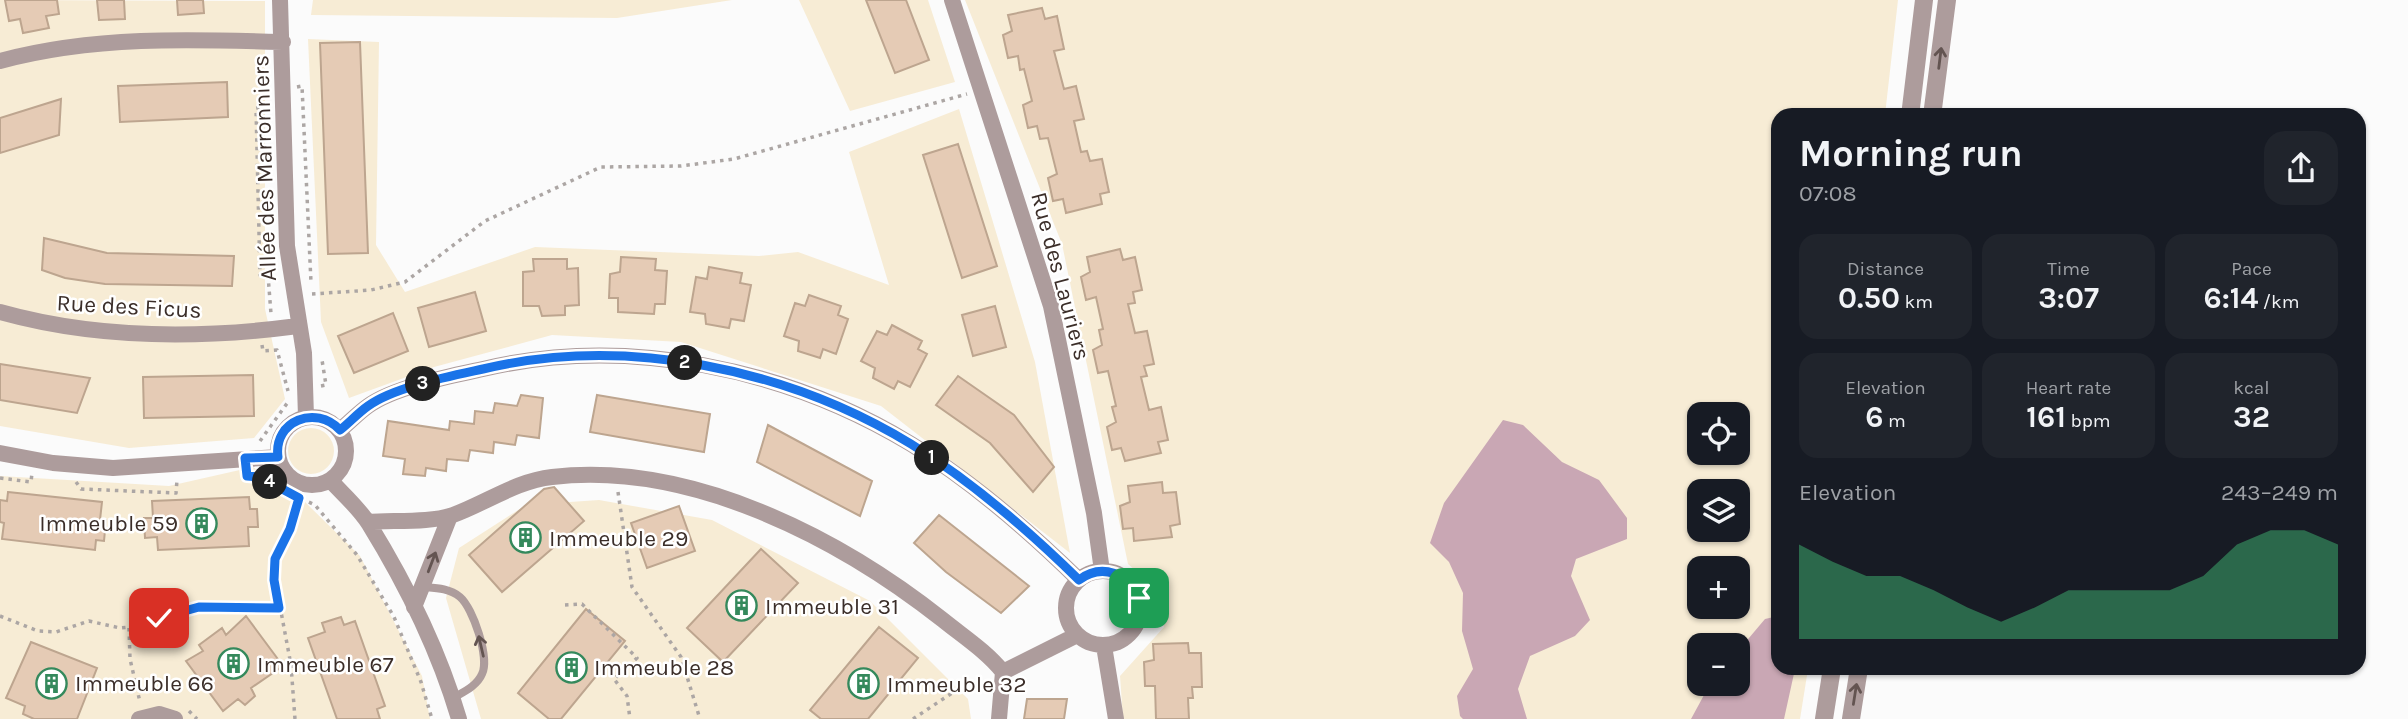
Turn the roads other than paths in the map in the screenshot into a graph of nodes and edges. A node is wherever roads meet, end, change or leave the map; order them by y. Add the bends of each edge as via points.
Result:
1 (280, 0) edge
2 (952, 0) edge
3 (1924, 0) edge
4 (1947, 0) edge
5 (283, 42) junction
6 (0, 61) edge
7 (1911, 108) edge
8 (1933, 108) edge
9 (0, 312) edge
10 (298, 327) junction
11 (306, 416) junction
12 (340, 430) junction
13 (0, 453) edge
14 (278, 457) junction
15 (330, 480) junction
16 (450, 516) junction
17 (368, 522) junction
18 (1102, 571) junction
19 (1079, 580) junction
20 (423, 586) junction
21 (414, 607) junction
22 (1077, 635) junction
23 (1104, 646) junction
24 (1003, 672) junction
25 (1831, 675) edge
26 (1858, 675) edge
27 (453, 698) junction
28 (140, 711) edge
29 (175, 719) edge
30 (458, 719) edge
31 (999, 719) edge
32 (1116, 719) edge
33 (1824, 719) edge
34 (1851, 719) edge

1 - 5 street, Allée des Marronniers
2 - 18 street, Rue des Lauriers via 1051,306
3 - 7 street
8 -> 4 street
5 - 6 street via 150,40 71,46
5 - 10 street, Allée des Marronniers via 287,246
9 - 10 street, Rue des Ficus via 48,324 160,335
10 - 11 street, Allée des Marronniers via 304,353
11 - 12 street via 328,421
11 - 14 street via 282,434
12 - 15 street via 346,457
12 - 19 street via 369,405 435,380 498,365 563,354 681,362 822,401 900,438 989,498
13 - 14 street via 113,468
14 - 15 street via 286,473 301,483
15 - 17 street
16 - 17 street
20 -> 16 street
16 - 24 street via 550,477 663,482 711,493 814,538 881,574 981,649
17 - 21 street
18 - 19 street
18 - 23 street via 1130,583 1140,610 1127,637
19 - 22 street via 1069,593 1066,610
20 - 21 street
27 -> 20 lane via 482,675 483,649 471,613 460,597
21 - 27 street
22 - 23 street
22 - 24 street
23 - 32 street
24 - 31 street
25 - 33 street
34 -> 26 street
27 - 30 street
28 - 29 street

